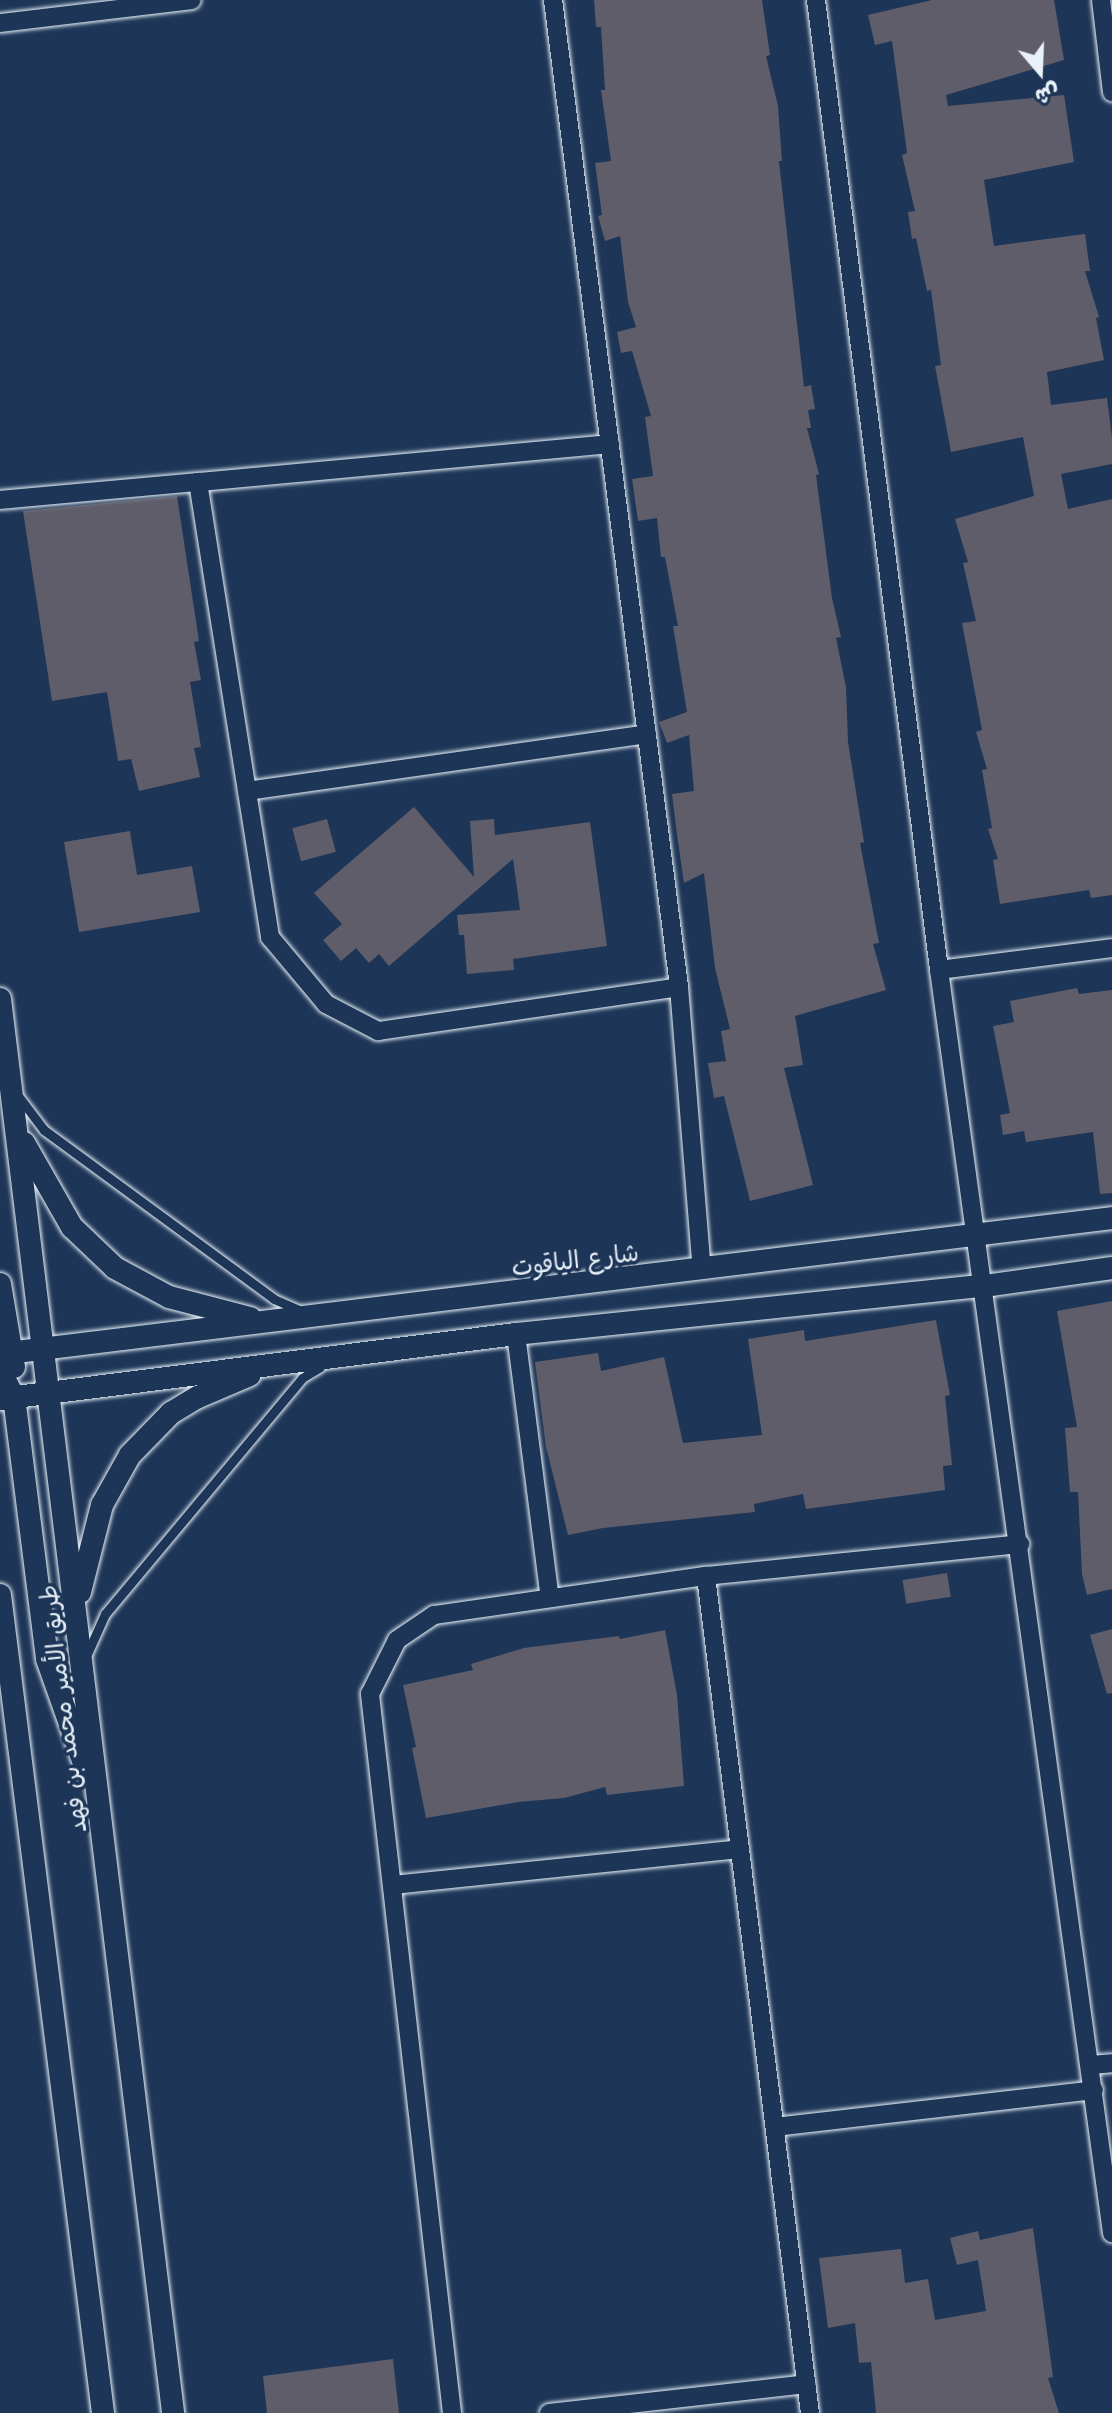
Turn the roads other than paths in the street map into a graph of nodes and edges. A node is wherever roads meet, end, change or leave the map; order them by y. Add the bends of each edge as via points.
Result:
1 (192, 0) edge
2 (553, 0) edge
3 (816, 0) edge
4 (1101, 0) edge
5 (0, 23) edge
6 (1112, 92) edge
7 (610, 444) junction
8 (198, 482) junction
9 (0, 500) edge
10 (647, 734) junction
11 (247, 791) junction
12 (1112, 948) edge
13 (939, 970) junction
14 (679, 987) junction
15 (0, 999) edge
16 (10, 1073) junction
17 (18, 1132) junction
18 (1112, 1218) edge
19 (976, 1236) junction
20 (1112, 1268) edge
21 (702, 1270) junction
22 (0, 1284) edge
23 (984, 1286) junction
24 (324, 1314) junction
25 (263, 1321) junction
26 (516, 1334) junction
27 (45, 1348) junction
28 (349, 1355) junction
29 (278, 1364) junction
30 (6, 1375) edge
31 (50, 1392) junction
32 (1020, 1544) junction
33 (706, 1576) junction
34 (0, 1595) edge
35 (550, 1598) junction
36 (76, 1609) junction
37 (2, 1624) edge
38 (84, 1673) junction
39 (0, 1682) edge
40 (14, 1716) junction
41 (101, 1811) junction
42 (740, 1849) junction
43 (392, 1885) junction
44 (1112, 2063) edge
45 (1091, 2065) junction
46 (1094, 2090) junction
47 (775, 2127) junction
48 (1112, 2233) edge
49 (806, 2384) junction
50 (103, 2413) edge
51 (173, 2413) edge
52 (452, 2413) edge
53 (549, 2413) edge
54 (810, 2413) edge

1 - 5 street
2 - 7 street
3 - 13 street
4 - 6 street
7 - 8 street
7 - 10 street
8 - 9 street
8 - 11 street
10 - 11 street
10 - 14 street
11 - 14 street via 270,937 326,1004 378,1031
12 - 13 street
13 - 19 street
14 - 21 street
15 - 16 street, طريق الأمير محمد بن فهد
16 - 17 street, طريق الأمير محمد بن فهد
16 - 24 lane via 30,1116 44,1130 274,1299
17 - 25 street via 72,1227 115,1268 169,1297
17 - 27 street, طريق الأمير محمد بن فهد
18 - 19 street, شارع الياقوت
19 - 21 street, شارع الياقوت
19 - 23 street
20 - 23 street
21 - 24 street, شارع الياقوت
22 - 30 street
23 - 26 street
23 - 32 street
24 - 25 street, شارع الياقوت
25 - 27 street, شارع الياقوت
26 - 28 street
26 - 35 street
27 - 30 street, شارع الياقوت
27 - 31 street, طريق الأمير محمد بن فهد
28 - 29 street
28 - 38 lane via 302,1378 115,1602 88,1647
29 - 31 street
29 - 36 street via 171,1413 130,1455 102,1505
30 - 31 street
30 - 41 street via 47,1659
31 - 36 street, طريق الأمير محمد بن فهد
32 - 33 street
32 - 45 street
33 - 35 street
33 - 42 street
34 - 37 street, طريق الأمير محمد بن فهد
35 - 43 street via 434,1615 397,1640 370,1694
36 - 38 street, طريق الأمير محمد بن فهد
37 - 40 street, طريق الأمير محمد بن فهد
38 - 41 street, طريق الأمير محمد بن فهد
39 - 40 lane
40 - 50 street, طريق الأمير محمد بن فهد
41 - 51 street, طريق الأمير محمد بن فهد
42 - 43 street
42 - 47 street
43 - 52 street
44 - 45 street
45 - 46 street
46 - 47 street
46 - 48 street
47 - 49 street
49 - 53 street
49 - 54 street

